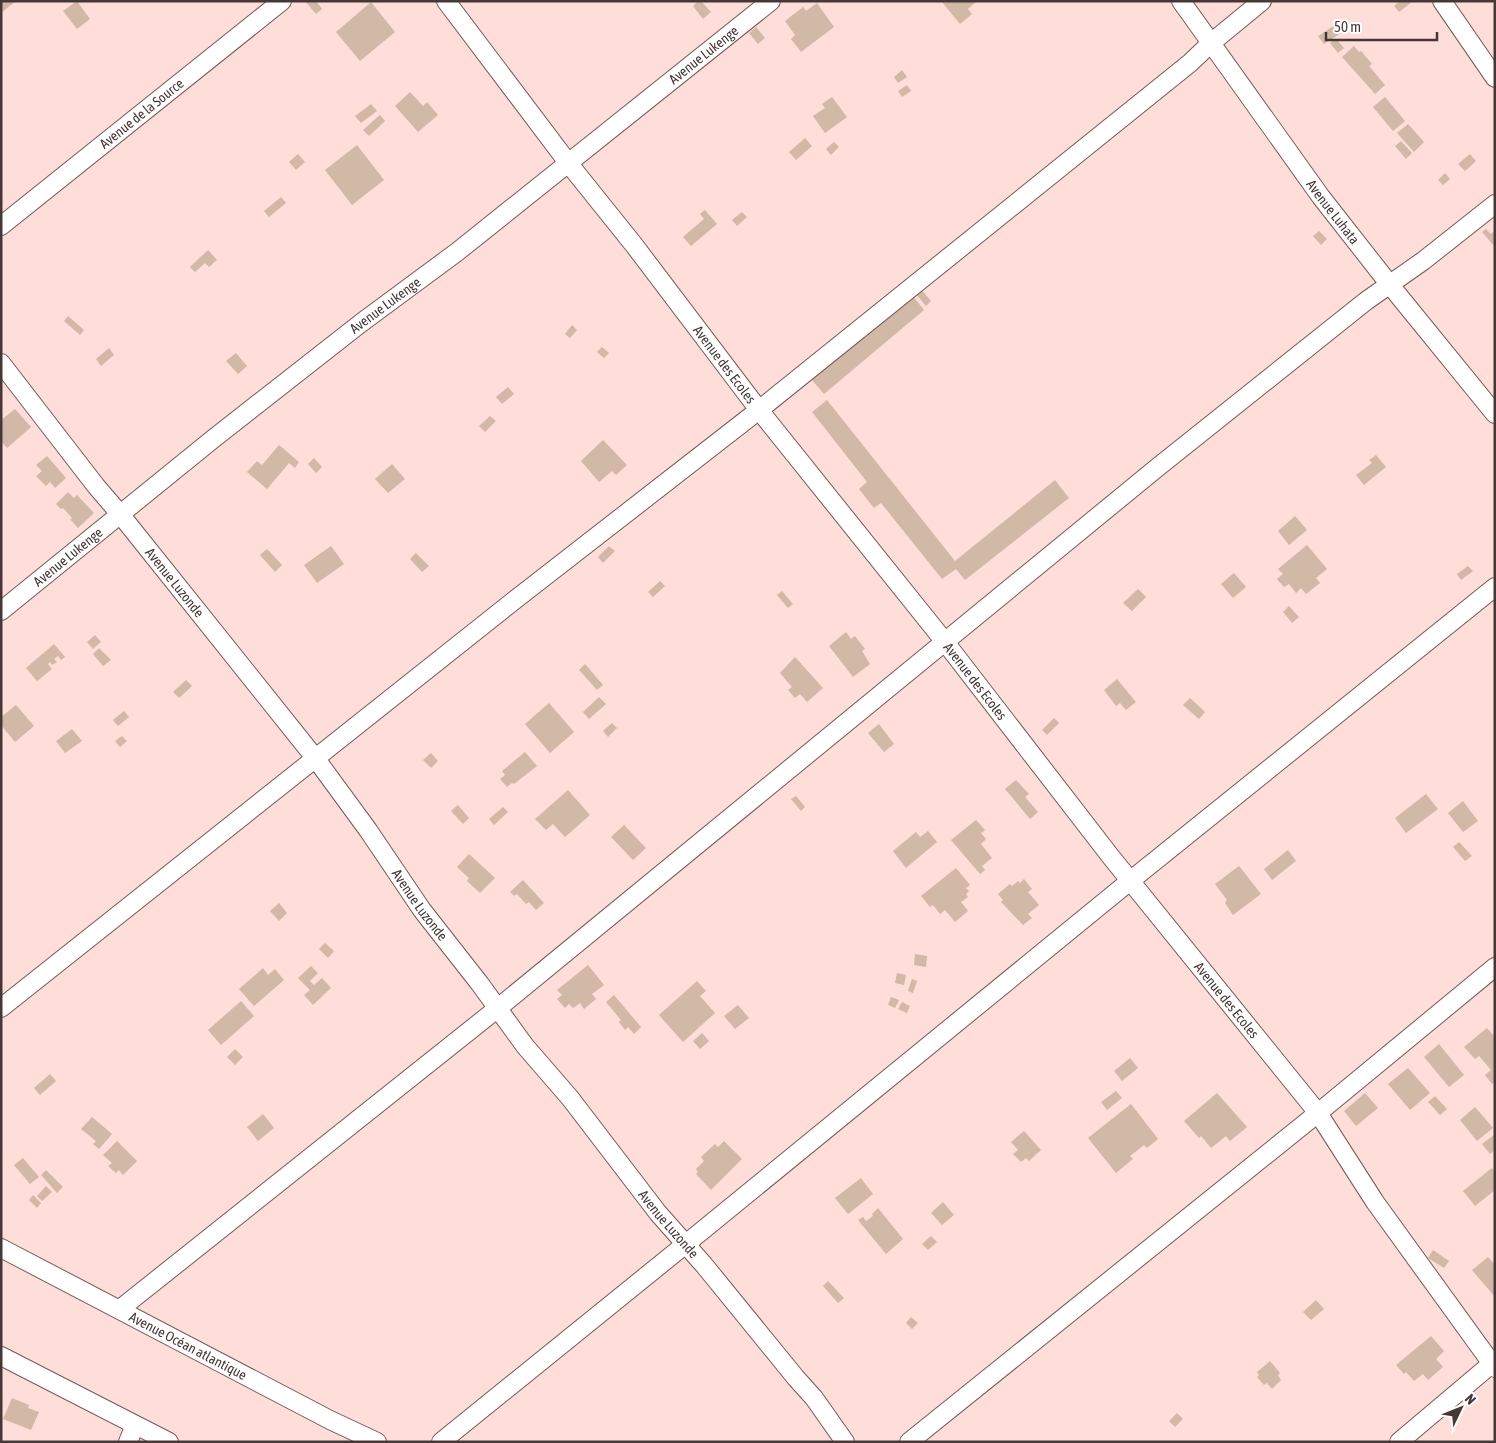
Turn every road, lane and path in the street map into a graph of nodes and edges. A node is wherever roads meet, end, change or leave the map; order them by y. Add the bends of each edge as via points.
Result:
1 (282, 1) edge
2 (446, 1) edge
3 (771, 1) edge
4 (1181, 1) edge
5 (1262, 1) edge
6 (1442, 1) edge
7 (1211, 43) junction
8 (1495, 78) edge
9 (569, 164) junction
10 (1495, 204) edge
11 (1, 226) edge
12 (1390, 285) junction
13 (1, 363) edge
14 (759, 410) junction
15 (1495, 414) edge
16 (120, 514) junction
17 (1495, 587) edge
18 (1, 611) edge
19 (945, 642) junction
20 (316, 759) junction
21 (1130, 881) junction
22 (1495, 967) edge
23 (1, 1008) edge
24 (498, 1008) junction
25 (1318, 1113) junction
26 (687, 1244) junction
27 (1, 1248) edge
28 (120, 1309) junction
29 (1, 1356) edge
30 (1493, 1364) edge
31 (135, 1425) junction
32 (128, 1442) edge
33 (169, 1442) edge
34 (377, 1442) edge
35 (441, 1442) edge
36 (845, 1442) edge
37 (909, 1442) edge
38 (1399, 1442) edge

1 - 11 street, Avenue de la Source
2 - 9 street, Avenue des Ecoles
3 - 9 street, Avenue Lukenge
4 - 7 street, Avenue Luhata
5 - 7 street
6 - 8 street
7 - 12 street, Avenue Luhata via 1321,197
7 - 14 street
9 - 14 street, Avenue des Ecoles
9 - 16 street, Avenue Lukenge via 353,329
10 - 12 street
12 - 15 street, Avenue Luhata
12 - 19 street via 1158,467
13 - 16 street, Avenue Luzonde
14 - 19 street, Avenue des Ecoles
14 - 20 street
16 - 18 street, Avenue Lukenge
16 - 20 street, Avenue Luzonde
17 - 21 street
19 - 21 street, Avenue des Ecoles
19 - 24 street
20 - 23 street
20 - 24 street, Avenue Luzonde via 422,910
21 - 25 street, Avenue des Ecoles
21 - 26 street
22 - 25 street
24 - 26 street, Avenue Luzonde via 658,1213
24 - 28 street
25 - 30 street, Avenue des Ecoles via 1375,1202
25 - 37 street
26 - 35 street
26 - 36 street, Avenue Luzonde via 814,1398
27 - 28 street, Avenue Océan atlantique
28 - 34 street, Avenue Océan atlantique
29 - 31 street
30 - 38 street
31 - 32 street
31 - 33 street

